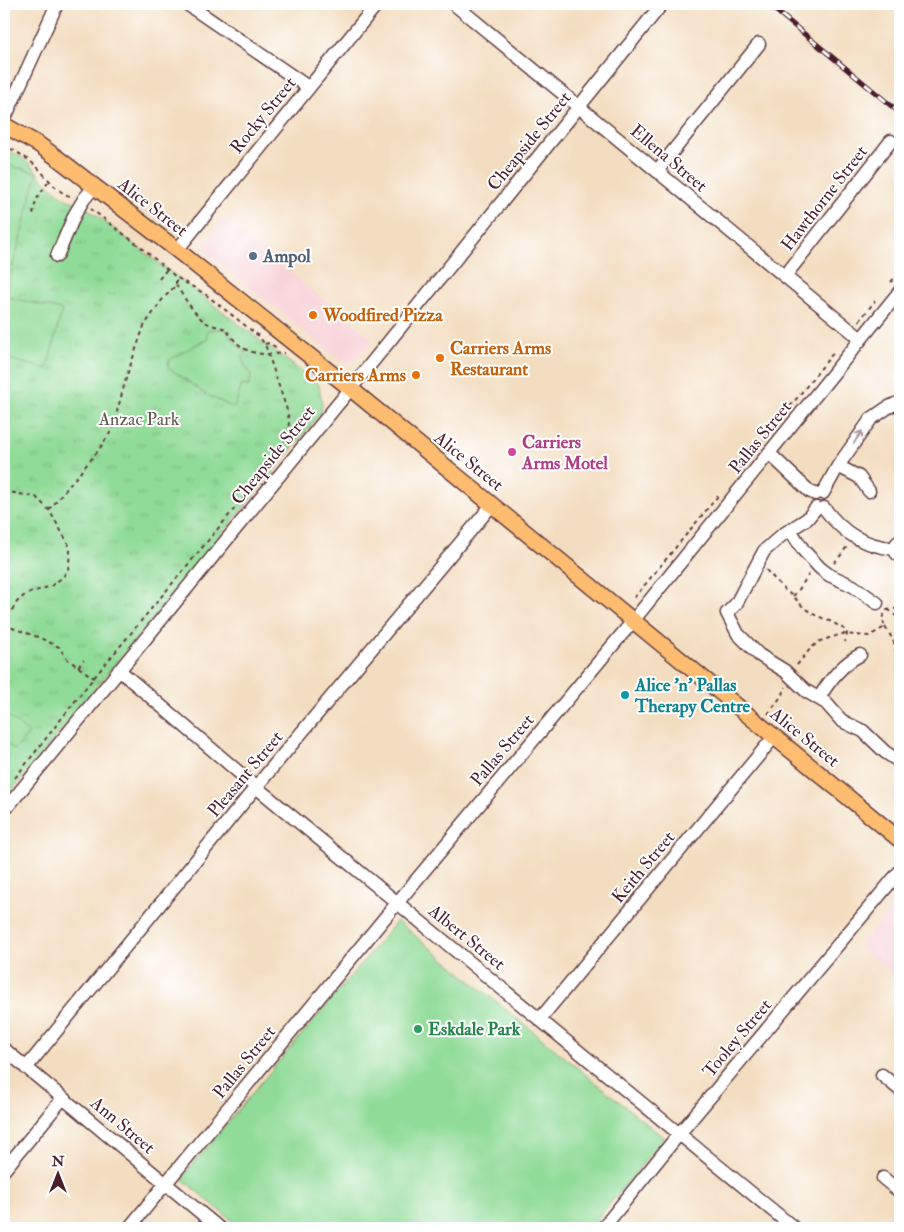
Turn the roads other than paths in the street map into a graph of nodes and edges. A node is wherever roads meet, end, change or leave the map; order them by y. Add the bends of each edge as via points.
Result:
1 (57, 4) edge
2 (187, 4) edge
3 (377, 4) edge
4 (454, 4) edge
5 (662, 4) edge
6 (759, 44) dead end
7 (308, 87) junction
8 (580, 106) junction
9 (4, 120) edge
10 (4, 125) edge
11 (891, 142) dead end
12 (657, 171) junction
13 (95, 186) junction
14 (177, 250) junction
15 (57, 256) dead end
16 (785, 276) junction
17 (900, 291) edge
18 (861, 339) junction
19 (350, 389) junction
20 (900, 403) edge
21 (770, 454) junction
22 (838, 466) junction
23 (869, 491) dead end
24 (819, 494) junction
25 (492, 504) junction
26 (820, 508) junction
27 (790, 530) junction
28 (898, 548) edge
29 (882, 606) road end
30 (633, 621) junction
31 (860, 655) dead end
32 (118, 670) junction
33 (818, 698) junction
34 (774, 736) junction
35 (900, 762) edge
36 (256, 787) junction
37 (4, 811) edge
38 (900, 840) edge
39 (900, 871) edge
40 (397, 903) junction
41 (540, 1019) junction
42 (4, 1049) edge
43 (26, 1068) junction
44 (882, 1075) dead end
45 (900, 1090) edge
46 (63, 1098) junction
47 (679, 1134) junction
48 (4, 1170) edge
49 (883, 1178) dead end
50 (166, 1184) junction
51 (900, 1192) edge
52 (129, 1228) edge
53 (219, 1228) edge
54 (603, 1228) edge
55 (794, 1228) edge

1 - 9 street
2 - 7 street
3 - 7 street, Rocky Street
4 - 8 street, Ellena Street
5 - 8 street, Cheapside Street
6 - 12 street
7 - 14 street, Rocky Street
8 - 12 street, Ellena Street
8 - 19 street, Cheapside Street
10 - 13 main road, Alice Street via 38,144
11 - 16 street, Hawthorne Street
12 - 16 street, Ellena Street
13 - 14 main road, Alice Street
13 - 15 street via 75,214
14 - 19 main road, Alice Street
16 - 18 street, Ellena Street
17 - 18 street, Pallas Street
18 - 21 street, Pallas Street
19 - 25 main road, Alice Street
19 - 32 street, Cheapside Street
22 -> 20 street via 871,419
21 - 24 street via 809,490
21 - 30 street, Pallas Street
22 - 23 street via 858,477
22 - 24 street
24 - 26 street via 813,496 812,502
25 - 30 main road, Alice Street
25 - 36 street, Pleasant Street
26 - 27 street
26 - 28 street via 855,537 879,547
27 - 29 street via 804,551 829,575 853,586
27 - 33 street via 764,551 736,604 727,613 748,645
30 - 34 main road, Alice Street
30 - 40 street, Pallas Street
31 - 33 street via 840,670
32 - 36 street, Albert Street
32 - 37 street, Cheapside Street
33 - 35 street via 841,720 863,731
34 - 38 main road, Alice Street
34 - 41 street, Keith Street
36 - 40 street, Albert Street
36 - 43 street, Pleasant Street
39 - 47 street, Tooley Street
40 - 41 street, Albert Street
40 - 50 street, Pallas Street
41 - 47 street, Albert Street
42 - 43 street, Ann Street
43 - 46 street, Ann Street
44 - 45 street
46 - 48 street
46 - 50 street, Ann Street
47 - 54 street, Tooley Street
47 - 55 street, Albert Street
49 - 51 street
50 - 52 street, Pallas Street
50 - 53 street, Ann Street

